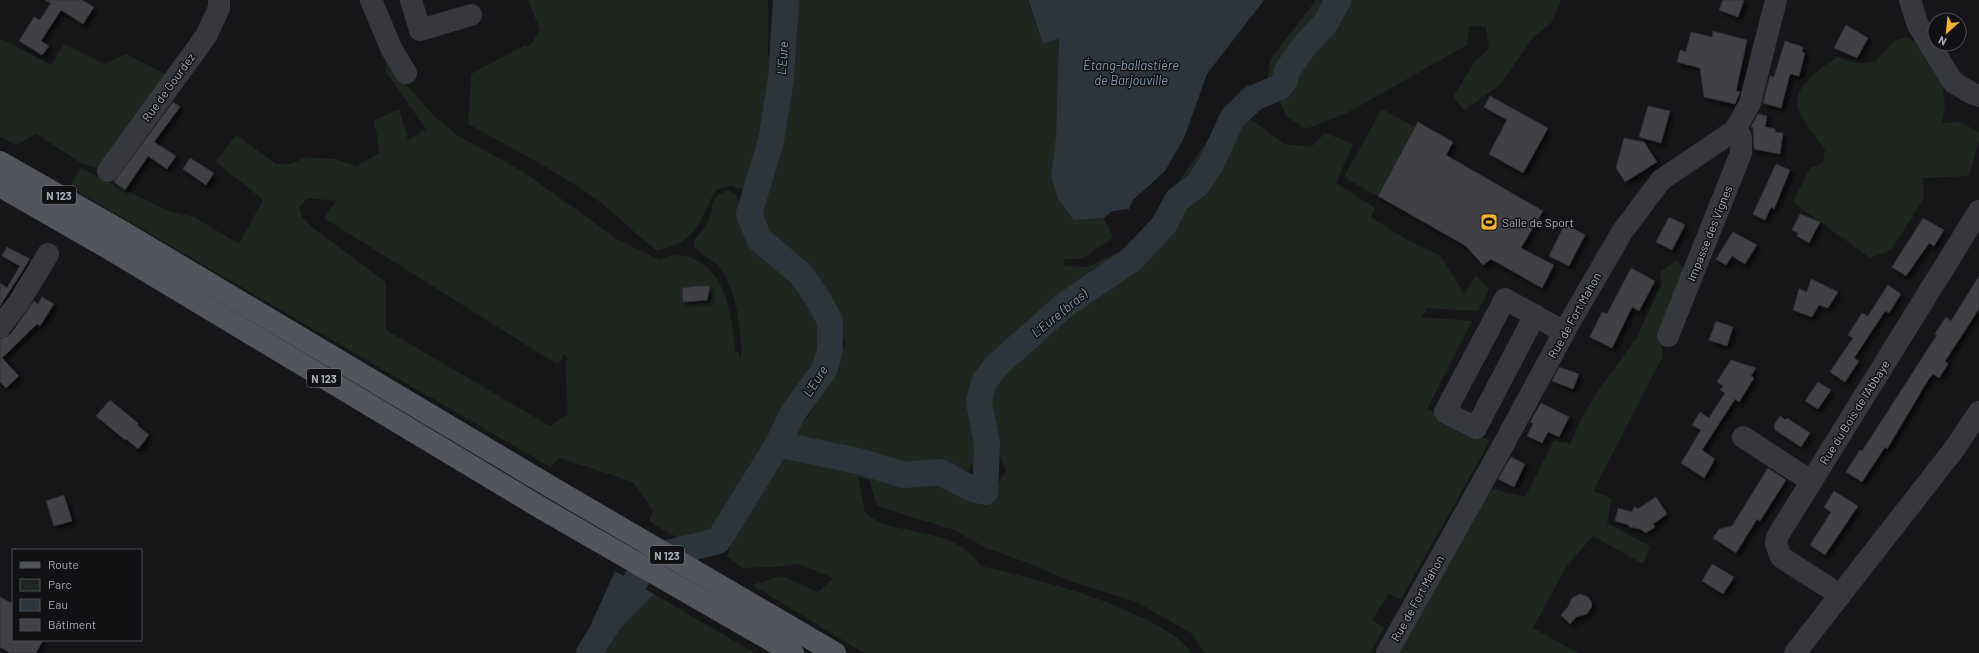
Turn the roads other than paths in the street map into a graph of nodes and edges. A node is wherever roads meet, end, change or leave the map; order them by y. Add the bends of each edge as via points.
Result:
1 (219, 0) edge
2 (371, 0) edge
3 (411, 0) edge
4 (1776, 0) edge
5 (1909, 1) edge
6 (471, 16) dead end
7 (420, 30) junction
8 (387, 39) junction
9 (406, 73) dead end
10 (1979, 96) edge
11 (1735, 130) junction
12 (0, 162) edge
13 (108, 171) dead end
14 (0, 186) edge
15 (1979, 211) edge
16 (48, 254) dead end
17 (1535, 316) junction
18 (0, 327) edge
19 (1564, 332) junction
20 (1668, 336) dead end
21 (1979, 412) edge
22 (1743, 437) dead end
23 (1811, 481) junction
24 (1840, 595) junction
25 (793, 653) edge
26 (835, 653) edge
27 (1386, 653) edge
28 (1795, 653) edge

1 - 13 street, Rue de Gourdez via 219,8 206,36
2 - 8 street
3 - 7 street
4 - 11 street, Rue de Fort Mahon via 1750,103
5 - 10 street via 1918,25 1953,82
6 - 7 street
7 - 8 street
8 - 9 street
11 - 19 street, Rue de Fort Mahon via 1661,180 1622,232
11 - 20 street, Impasse des Vignes via 1741,137 1741,153
12 - 26 main road, N 123 via 118,229
14 - 25 main road, N 123 via 541,508
15 - 23 street, Rue du Bois de l'Abbaye
16 - 18 street via 19,302
17 - 17 street via 1505,299 1446,412 1476,428
17 - 19 street
19 - 27 street, Rue de Fort Mahon
21 - 24 street via 1956,448
22 - 23 street
23 - 24 street, Rue du Bois de l'Abbaye via 1777,537 1776,544 1781,557
24 - 28 street

